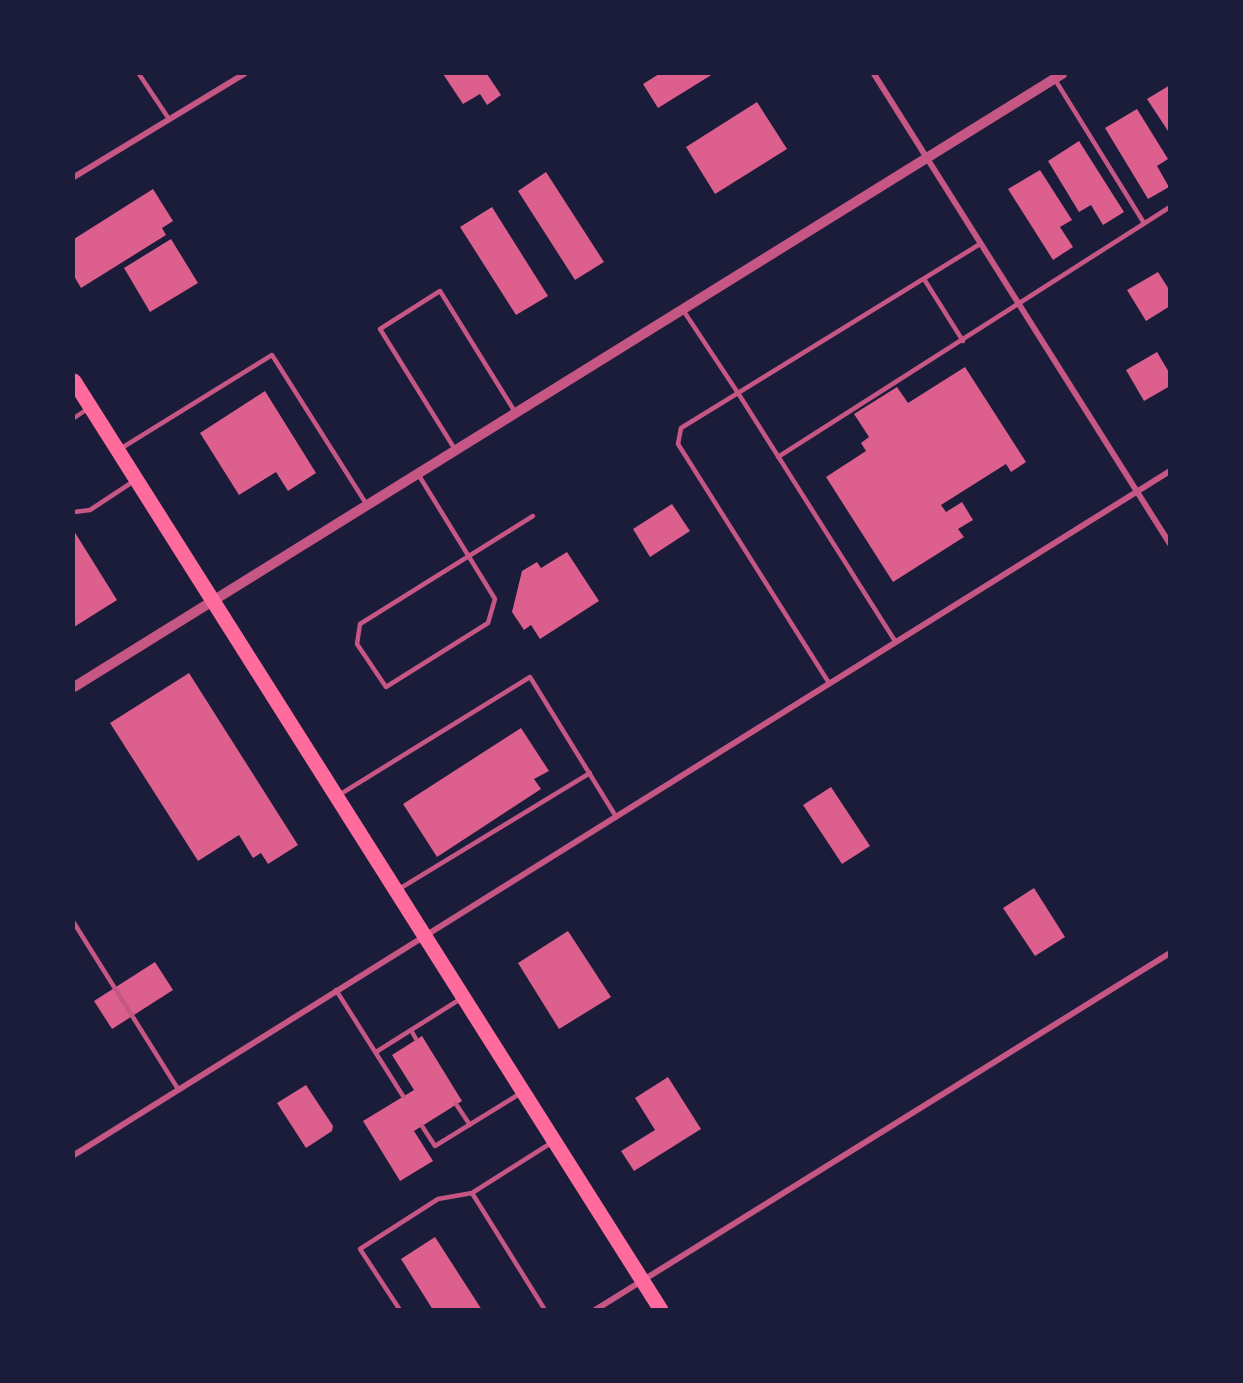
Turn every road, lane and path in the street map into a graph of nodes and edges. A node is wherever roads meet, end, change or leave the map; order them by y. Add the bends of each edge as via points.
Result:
1 (139, 74) edge
2 (244, 74) edge
3 (874, 74) edge
4 (1058, 76) edge
5 (169, 119) junction
6 (927, 158) junction
7 (74, 177) edge
8 (1170, 207) edge
9 (1144, 223) junction
10 (980, 243) junction
11 (924, 279) junction
12 (1019, 304) junction
13 (683, 310) junction
14 (963, 341) junction
15 (74, 381) edge
16 (738, 393) junction
17 (90, 408) junction
18 (516, 413) junction
19 (74, 418) edge
20 (118, 451) junction
21 (456, 451) junction
22 (778, 457) junction
23 (1170, 471) edge
24 (418, 474) junction
25 (136, 480) junction
26 (1136, 491) junction
27 (368, 505) junction
28 (74, 512) edge
29 (533, 516) dead end
30 (1170, 544) edge
31 (468, 556) junction
32 (213, 601) junction
33 (895, 641) junction
34 (829, 683) junction
35 (74, 687) edge
36 (590, 773) junction
37 (337, 796) junction
38 (615, 815) junction
39 (396, 891) junction
40 (74, 923) edge
41 (424, 934) junction
42 (1170, 953) edge
43 (336, 990) junction
44 (463, 997) junction
45 (411, 1030) junction
46 (416, 1039) dead end
47 (376, 1052) junction
48 (178, 1089) junction
49 (523, 1091) junction
50 (403, 1096) dead end
51 (456, 1104) dead end
52 (470, 1125) junction
53 (422, 1126) dead end
54 (554, 1141) junction
55 (74, 1155) edge
56 (472, 1193) junction
57 (642, 1280) junction
58 (400, 1310) edge
59 (545, 1310) edge
60 (595, 1310) edge
61 (661, 1310) edge

1 - 5 lane
2 - 5 street
3 - 6 street
4 - 6 street
4 - 9 lane
5 - 7 street
6 - 10 street
6 - 13 street
8 - 9 lane
9 - 12 lane
10 - 11 lane
10 - 12 street
11 - 14 lane
11 - 16 lane
12 - 14 lane
12 - 26 street
13 - 16 lane
13 - 18 street
14 - 22 lane
15 - 17 main road
16 - 22 lane
16 - 34 lane via 681,428 678,444
17 - 19 lane
17 - 20 main road
18 - 21 street
18 - 21 lane via 440,291 380,329
20 - 25 main road
20 - 27 lane via 272,355
21 - 24 street
22 - 33 lane
23 - 26 street
24 - 27 street
24 - 31 lane
25 - 28 lane via 90,510
25 - 32 main road
26 - 30 street
26 - 33 street
27 - 32 street
29 - 31 lane
31 - 31 lane via 495,599 488,623 386,687 357,644 360,624
32 - 35 street
32 - 37 main road
33 - 34 street
34 - 38 street
36 - 37 lane via 530,677
36 - 38 lane
36 - 39 lane
37 - 39 main road
38 - 41 street
39 - 41 main road
40 - 48 lane
41 - 43 street
41 - 44 main road
42 - 57 street
43 - 47 lane
43 - 48 street
44 - 45 lane
44 - 49 main road
45 - 46 lane
45 - 47 lane
47 - 50 lane
48 - 55 street
49 - 52 lane
49 - 54 main road
51 - 52 lane
52 - 53 lane via 435,1146
54 - 56 lane
54 - 57 main road
56 - 58 lane via 438,1199 360,1249
56 - 59 lane
57 - 60 street
57 - 61 main road

